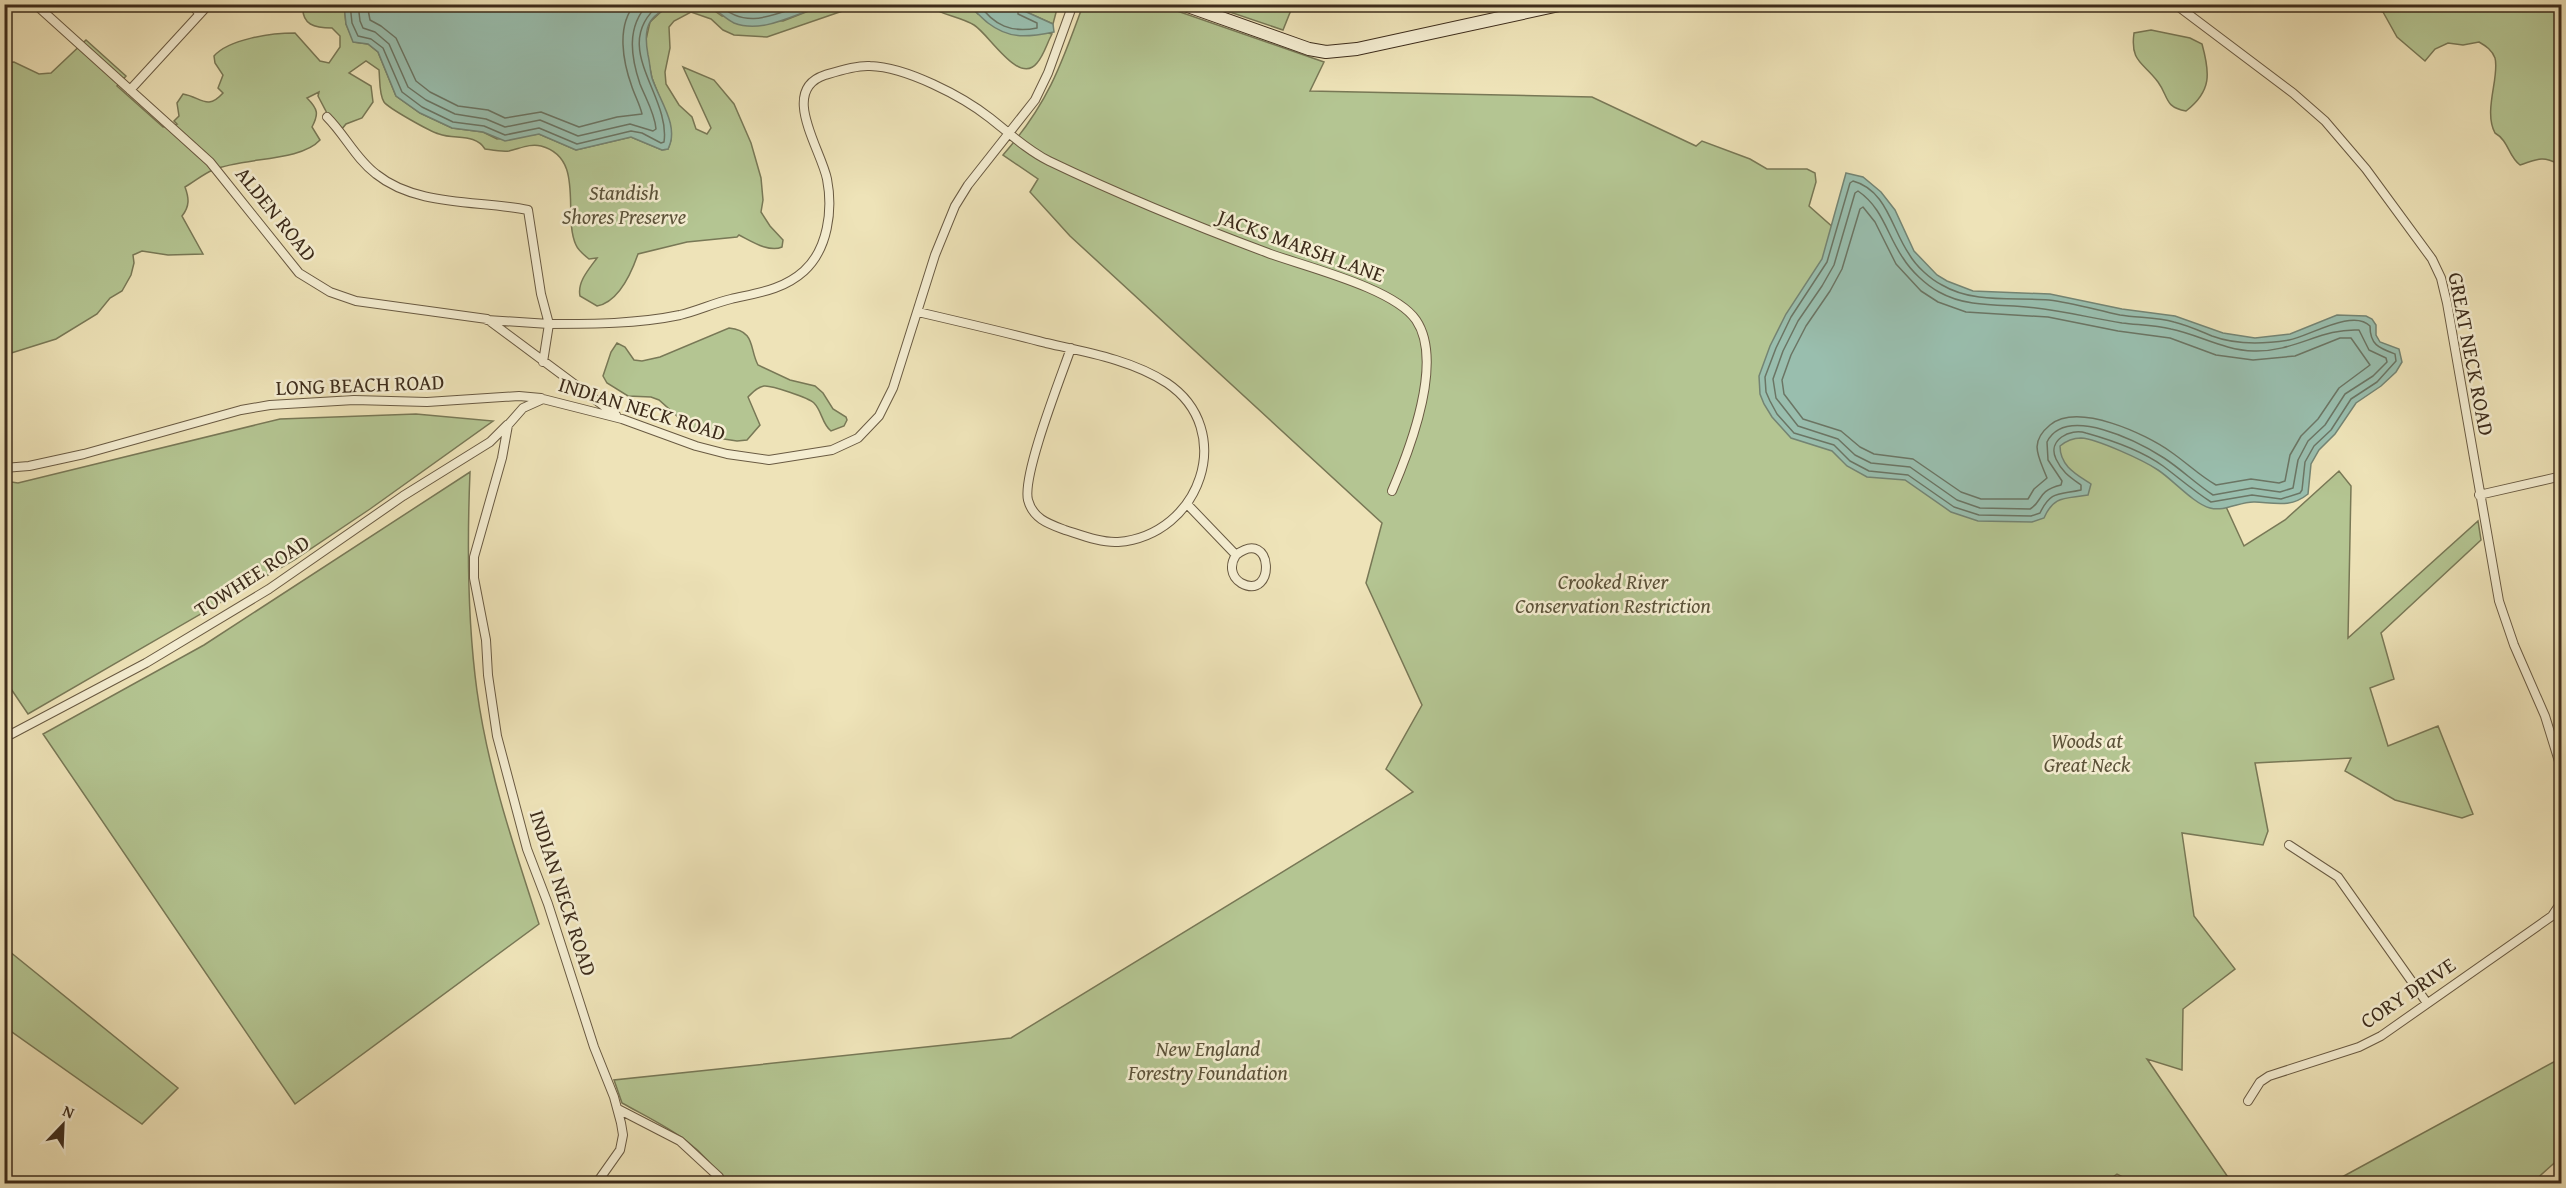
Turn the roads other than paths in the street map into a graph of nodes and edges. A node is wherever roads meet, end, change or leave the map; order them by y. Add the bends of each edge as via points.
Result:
1 (35, 4) edge
2 (191, 4) edge
3 (209, 4) edge
4 (1073, 4) edge
5 (1182, 4) edge
6 (1564, 4) edge
7 (2175, 4) edge
8 (200, 14) junction
9 (130, 90) junction
10 (327, 117) dead end
11 (1009, 134) junction
12 (918, 312) junction
13 (487, 320) junction
14 (549, 324) junction
15 (1071, 348) junction
16 (543, 362) junction
17 (543, 399) junction
18 (623, 419) junction
19 (508, 425) junction
20 (4, 468) edge
21 (2562, 476) edge
22 (1392, 491) dead end
23 (2479, 495) junction
24 (1188, 505) junction
25 (1236, 555) junction
26 (4, 738) edge
27 (2562, 771) edge
28 (2289, 845) dead end
29 (2562, 902) edge
30 (2562, 914) edge
31 (2552, 916) junction
32 (2427, 1003) junction
33 (2248, 1101) dead end
34 (618, 1109) junction
35 (596, 1184) edge
36 (722, 1184) edge

1 - 9 street, ALDEN ROAD
2 - 8 street
3 - 8 street
4 - 11 street, INDIAN NECK ROAD via 1041,90
5 - 6 street via 1301,47 1326,52 1357,49
7 - 23 street, GREAT NECK ROAD via 2318,114 2427,250 2446,295
8 - 9 street
9 - 13 street, ALDEN ROAD via 210,162 292,265 313,283 356,301
10 - 14 street via 370,170 405,190 528,210
11 - 12 street, INDIAN NECK ROAD via 956,206 935,255
11 - 14 street, JACKS MARSH LANE via 952,95 909,76 863,66 819,77 806,88 803,101 825,169 829,203 824,239 803,272 774,289 683,314 626,322
11 - 22 street, JACKS MARSH LANE via 1048,160 1131,199 1377,292 1405,307 1426,341 1427,362 1412,440
12 - 15 street
12 - 18 street, INDIAN NECK ROAD via 884,407 870,428 851,444 770,460 696,446
13 - 14 street
13 - 16 street, ALDEN ROAD
14 - 16 street
15 - 24 street via 1157,377 1185,400 1197,420 1204,456 1201,478
15 - 24 street via 1027,488 1031,509 1044,522 1115,542 1158,529
16 - 18 street, ALDEN ROAD
17 - 18 street, INDIAN NECK ROAD
17 - 19 street, INDIAN NECK ROAD via 523,408
17 - 20 street, LONG BEACH ROAD via 519,396 427,402 346,400 260,406 84,454
19 - 26 street, TOWHEE ROAD via 490,442 403,496 269,589 146,663
19 - 34 street, INDIAN NECK ROAD via 474,557 495,726 527,849
21 - 23 street
23 - 27 street, GREAT NECK ROAD via 2501,610 2545,716
24 - 25 street
25 - 25 street via 1231,566 1235,578 1251,585 1261,581 1267,565 1263,555 1253,549
28 - 32 street via 2338,877
29 - 31 street, CORY DRIVE
30 - 31 street, CORY DRIVE
31 - 32 street, CORY DRIVE
32 - 33 street, CORY DRIVE via 2359,1047 2269,1076 2260,1082
34 - 35 street, INDIAN NECK ROAD via 622,1145
34 - 36 street via 680,1141

